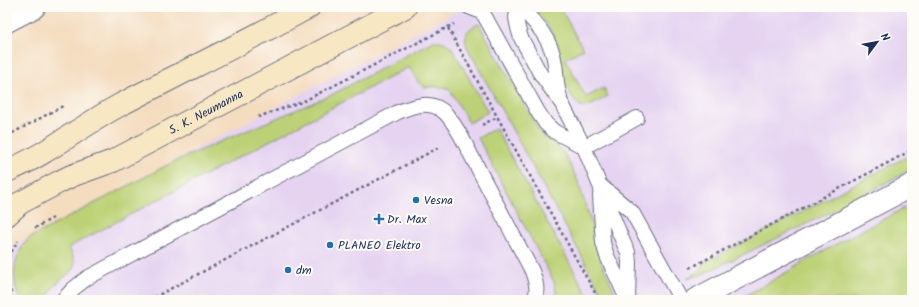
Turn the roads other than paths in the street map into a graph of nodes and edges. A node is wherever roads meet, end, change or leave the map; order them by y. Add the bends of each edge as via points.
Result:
1 (34, 7) edge
2 (309, 7) edge
3 (405, 7) edge
4 (518, 7) edge
5 (474, 9) edge
6 (7, 22) edge
7 (562, 104) junction
8 (637, 118) dead end
9 (584, 147) junction
10 (7, 171) edge
11 (600, 184) junction
12 (912, 185) edge
13 (7, 215) edge
14 (63, 300) edge
15 (535, 300) edge
16 (628, 300) edge
17 (682, 300) edge
18 (695, 300) edge

1 - 6 street
2 - 10 street via 119,106 56,146
3 - 13 street, S. K. Neumanna via 113,161 60,181 20,203
4 - 7 lane via 516,18 521,38 540,73
4 - 7 lane via 539,27 552,50
5 - 9 lane via 484,15 490,24 546,124 555,132
7 - 9 lane
8 - 9 lane
9 - 11 lane
11 - 16 lane via 603,243
11 - 16 lane via 628,252
11 - 17 lane via 632,212
12 - 18 street
14 - 15 lane via 87,278 398,112 412,106 427,104 446,114 461,136 532,271 537,290

